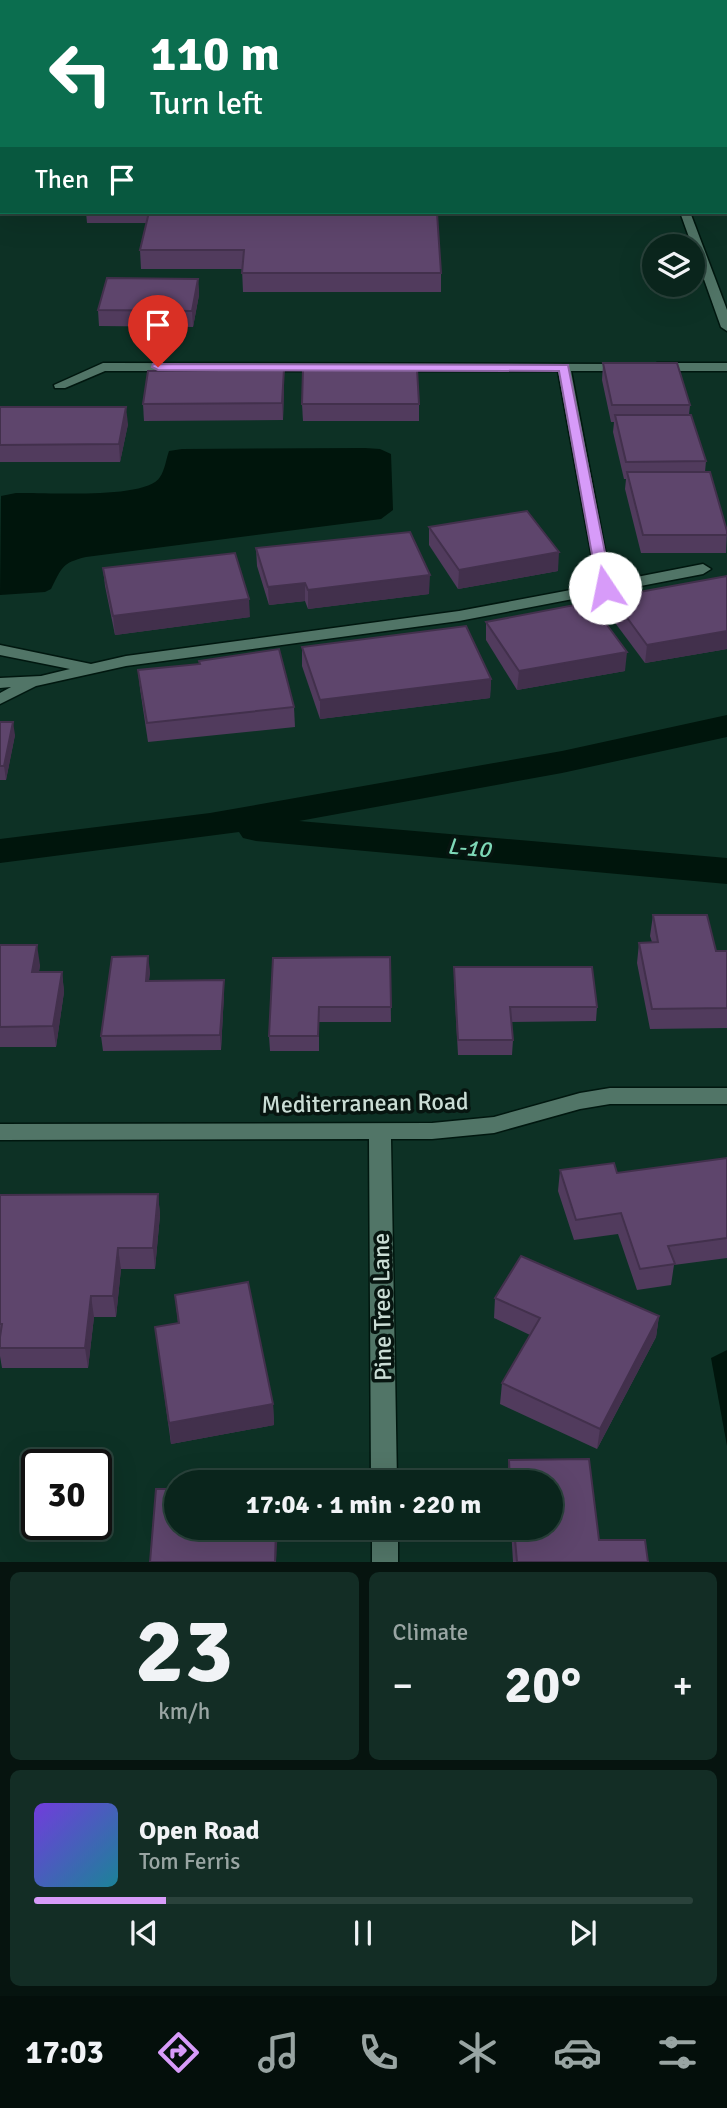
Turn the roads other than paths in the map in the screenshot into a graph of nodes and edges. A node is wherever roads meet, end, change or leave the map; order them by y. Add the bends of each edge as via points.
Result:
1 (686, 214) edge
2 (727, 327) edge
3 (727, 367) edge
4 (564, 368) junction
5 (60, 385) dead end
6 (703, 569) dead end
7 (605, 588) junction
8 (6, 651) edge
9 (93, 669) junction
10 (0, 675) edge
11 (36, 682) junction
12 (0, 683) edge
13 (0, 699) edge
14 (727, 1096) edge
15 (380, 1131) junction
16 (0, 1132) edge
17 (384, 1470) edge
18 (385, 1540) edge
19 (386, 1562) edge

1 - 2 street
3 - 4 street
4 - 5 street via 103,367
4 - 7 street
6 - 7 street
7 - 9 street via 459,616
8 - 9 street
8 - 10 street
9 - 11 street
11 - 12 street
11 - 13 street
14 - 15 street, Mediterranean Road via 610,1096 494,1125
15 - 16 street, Mediterranean Road
15 - 17 street, Pine Tree Lane
18 - 19 street

